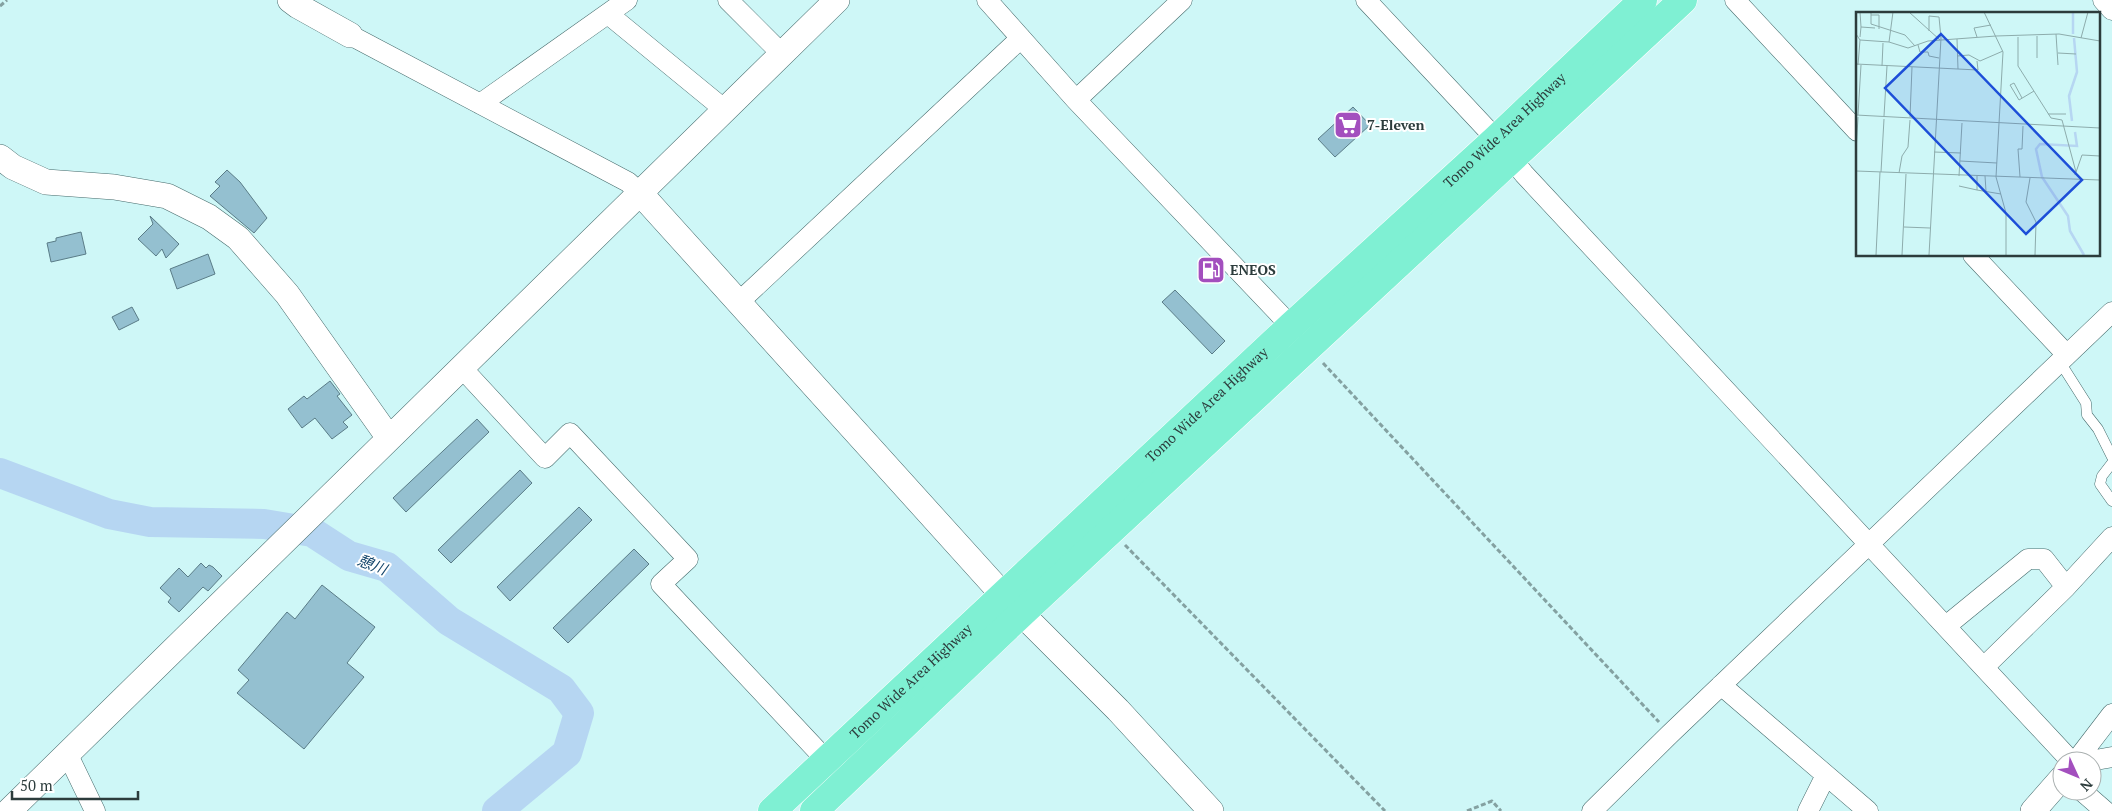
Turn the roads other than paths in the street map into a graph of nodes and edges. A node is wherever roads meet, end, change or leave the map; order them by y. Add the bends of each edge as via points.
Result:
1 (290, 0) edge
2 (627, 0) edge
3 (728, 0) edge
4 (837, 0) edge
5 (987, 0) edge
6 (1182, 0) edge
7 (1366, 0) edge
8 (1642, 0) edge
9 (1683, 0) edge
10 (1735, 0) edge
11 (2102, 0) edge
12 (2112, 10) edge
13 (608, 14) junction
14 (350, 35) joint
15 (1020, 38) junction
16 (782, 54) junction
17 (1076, 100) junction
18 (480, 104) junction
19 (725, 110) junction
20 (1856, 130) edge
21 (1504, 150) junction
22 (0, 158) edge
23 (640, 193) junction
24 (1974, 256) edge
25 (739, 302) junction
26 (2112, 312) edge
27 (1291, 326) junction
28 (2063, 358) junction
29 (462, 367) junction
30 (389, 438) junction
31 (2112, 457) edge
32 (2112, 463) edge
33 (2112, 501) edge
34 (2112, 537) edge
35 (1869, 544) junction
36 (2066, 587) junction
37 (1014, 604) junction
38 (1946, 626) junction
39 (1984, 667) junction
40 (1721, 685) junction
41 (2112, 714) edge
42 (2063, 751) edge
43 (2084, 751) edge
44 (67, 753) junction
45 (826, 761) junction
46 (1826, 775) junction
47 (2052, 789) edge
48 (2093, 801) edge
49 (9, 811) edge
50 (95, 811) edge
51 (772, 811) edge
52 (814, 811) edge
53 (1211, 811) edge
54 (1592, 811) edge
55 (1808, 811) edge
56 (1868, 811) edge
57 (2033, 811) edge
58 (2104, 811) edge

1 - 14 street
2 - 13 street
3 - 16 street
4 - 16 street
5 - 15 street
6 - 17 street
7 - 21 street
8 - 21 highway, Tomo Wide Area Highway
9 - 21 highway, Tomo Wide Area Highway
10 - 20 street
11 - 12 street
13 - 18 street
13 - 19 street
14 - 18 street
15 - 17 street
15 - 25 street
16 - 19 street
17 - 27 street
18 - 23 street via 628,182
19 - 23 street
21 - 27 highway, Tomo Wide Area Highway
21 - 35 street
21 - 37 highway, Tomo Wide Area Highway via 1309,348 1111,531
22 - 30 street via 46,182 114,187 167,196 209,217 238,238 287,294
23 - 25 street
23 - 29 street
24 - 28 street
25 - 37 street
26 - 28 street
27 - 37 highway, Tomo Wide Area Highway
28 - 31 lane via 2086,402 2088,415
28 - 35 street
29 - 30 street
29 - 45 street via 545,458 570,433 688,559 661,584
30 - 44 street
32 - 33 lane via 2100,484
34 - 36 street
35 - 38 street
35 - 40 street
36 - 38 street via 2044,559 2028,559
36 - 39 street
37 - 45 highway, Tomo Wide Area Highway
37 - 52 highway, Tomo Wide Area Highway
37 - 53 street
38 - 39 street
39 - 42 street
40 - 46 street
40 - 54 street
41 - 43 street
44 - 49 street
44 - 50 street
45 - 51 highway, Tomo Wide Area Highway
46 - 55 street
46 - 56 street
47 - 57 street
48 - 58 street

